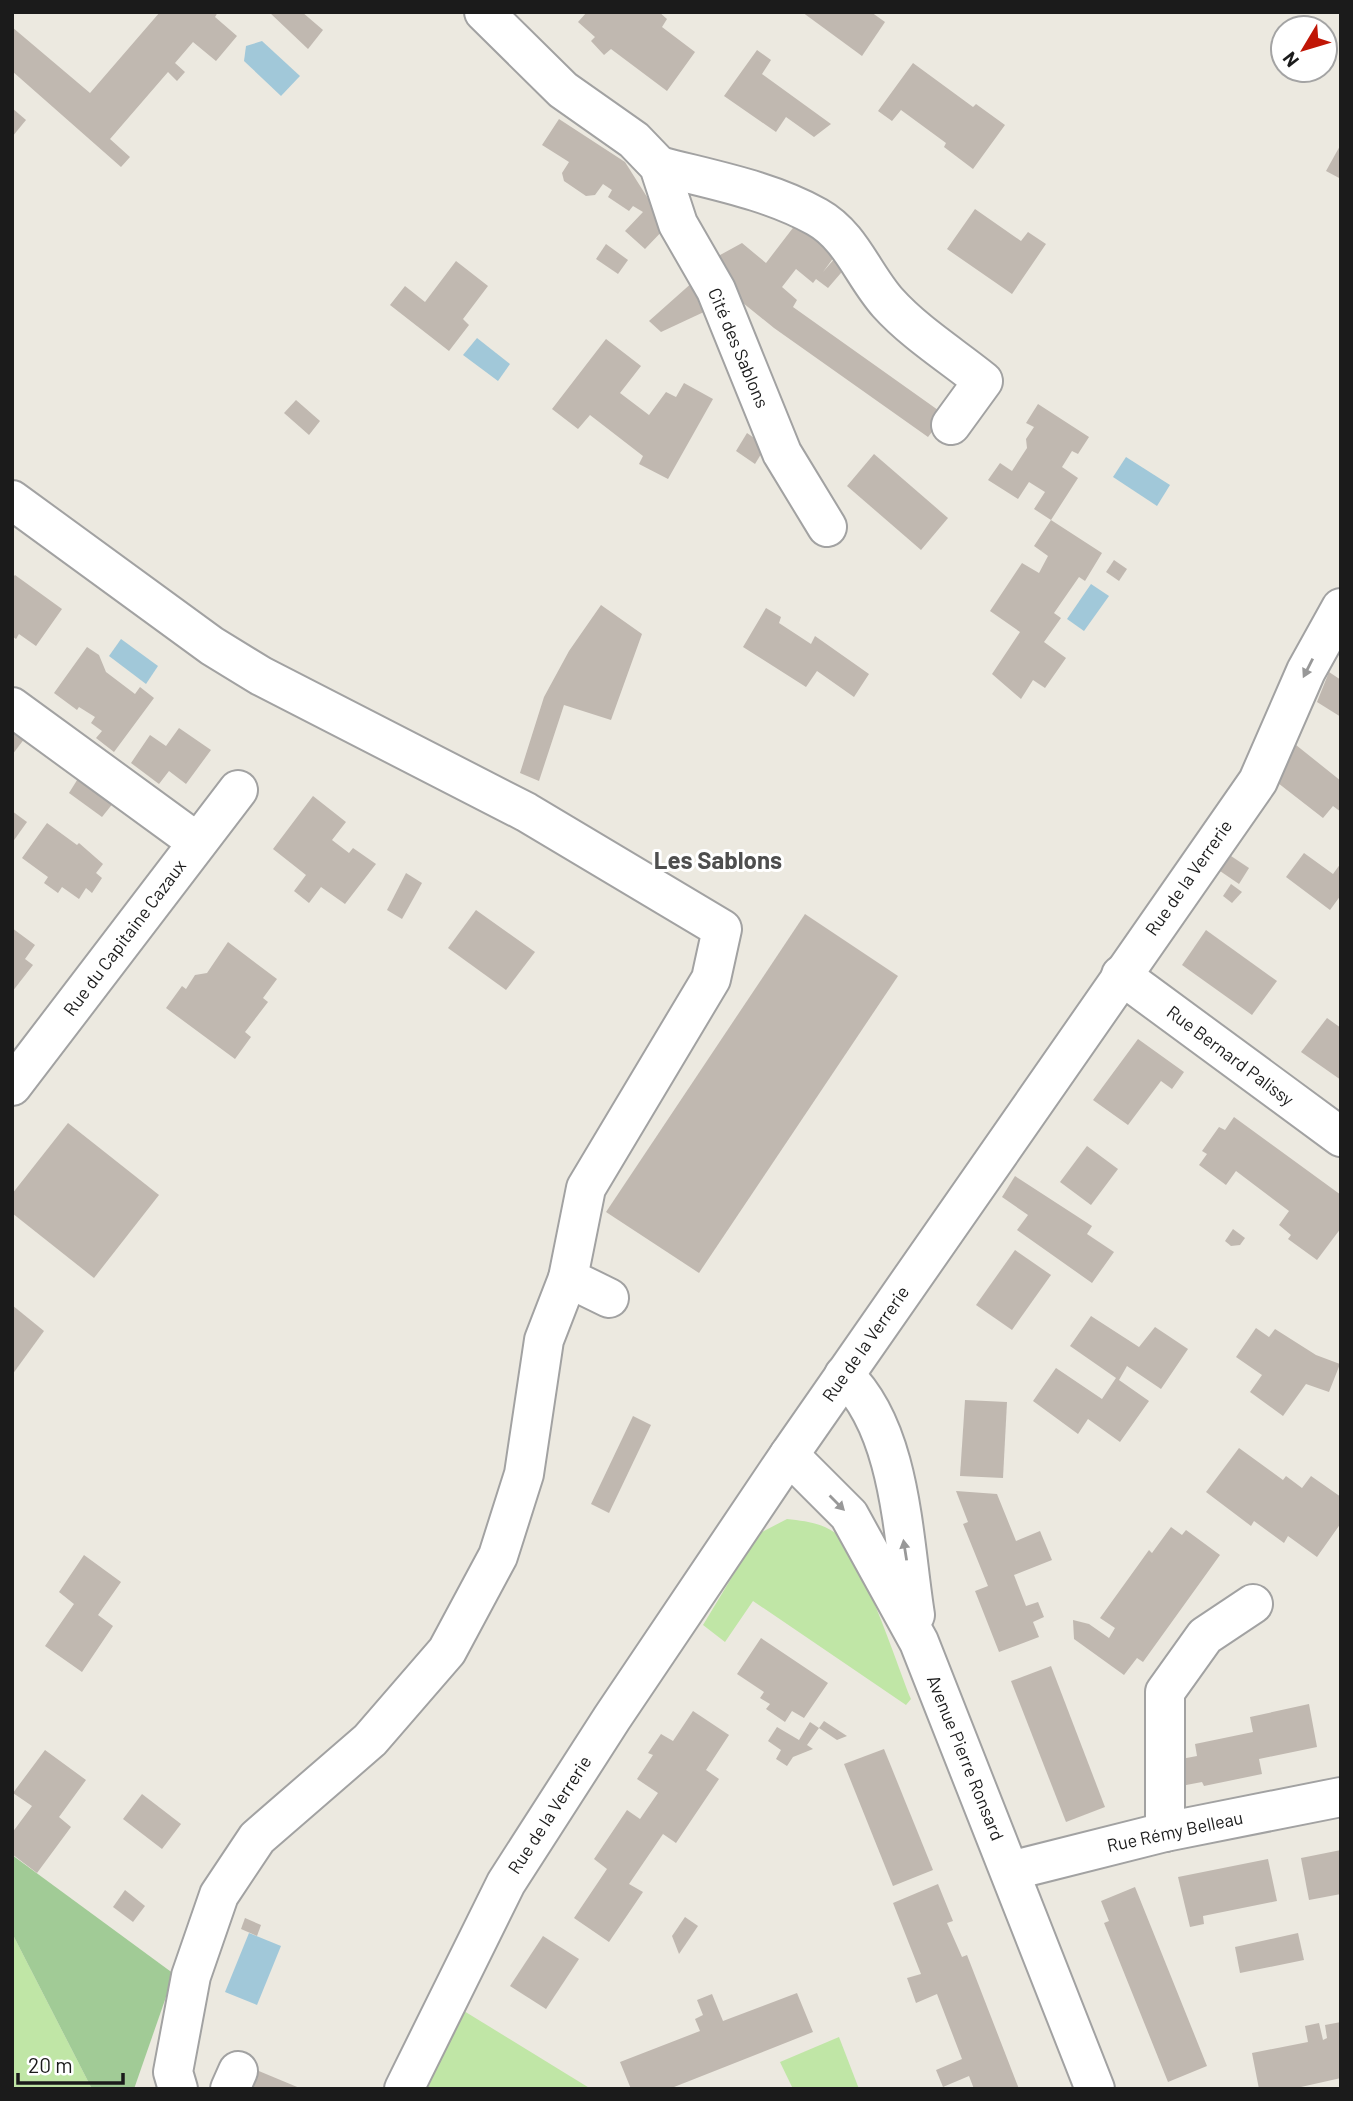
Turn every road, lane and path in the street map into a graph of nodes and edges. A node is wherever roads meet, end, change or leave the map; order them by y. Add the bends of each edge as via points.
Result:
1 (484, 12) edge
2 (659, 166) junction
3 (951, 425) dead end
4 (12, 500) edge
5 (827, 527) dead end
6 (1341, 608) edge
7 (12, 707) edge
8 (238, 790) dead end
9 (197, 842) junction
10 (1121, 975) junction
11 (12, 1086) edge
12 (1341, 1137) edge
13 (568, 1278) junction
14 (609, 1298) dead end
15 (844, 1375) junction
16 (789, 1455) junction
17 (1253, 1604) dead end
18 (919, 1642) junction
19 (1341, 1797) edge
20 (1165, 1832) junction
21 (1010, 1871) junction
22 (178, 2089) edge
23 (404, 2089) edge
24 (1095, 2089) edge

1 - 2 street, Cité des Sablons via 563,90 634,140
2 - 3 street via 767,194 819,218 848,244 890,305 983,381
2 - 5 street, Cité des Sablons via 678,223 716,290 782,453
4 - 13 street via 212,646 299,697 526,812 722,929 710,979 586,1188
6 -> 10 street, Rue de la Verrerie via 1306,671 1258,780
7 - 9 street
8 - 9 street, Rue du Capitaine Cazaux
9 - 11 street, Rue du Capitaine Cazaux
10 - 12 street, Rue Bernard Palissy
10 - 15 street, Rue de la Verrerie
13 - 14 street
13 - 22 street via 544,1340 524,1474 498,1556 447,1651 370,1740 257,1838 219,1895 191,1976 173,2072
15 - 16 street, Rue de la Verrerie
18 -> 15 street via 890,1453 862,1391
16 -> 18 street, Avenue Pierre Ronsard via 849,1515
16 - 23 street, Rue de la Verrerie via 506,1883
17 - 20 street via 1205,1636 1165,1692
18 - 21 street, Avenue Pierre Ronsard
19 - 20 street, Rue Rémy Belleau
20 - 21 street, Rue Rémy Belleau
21 - 24 street, Avenue Pierre Ronsard

